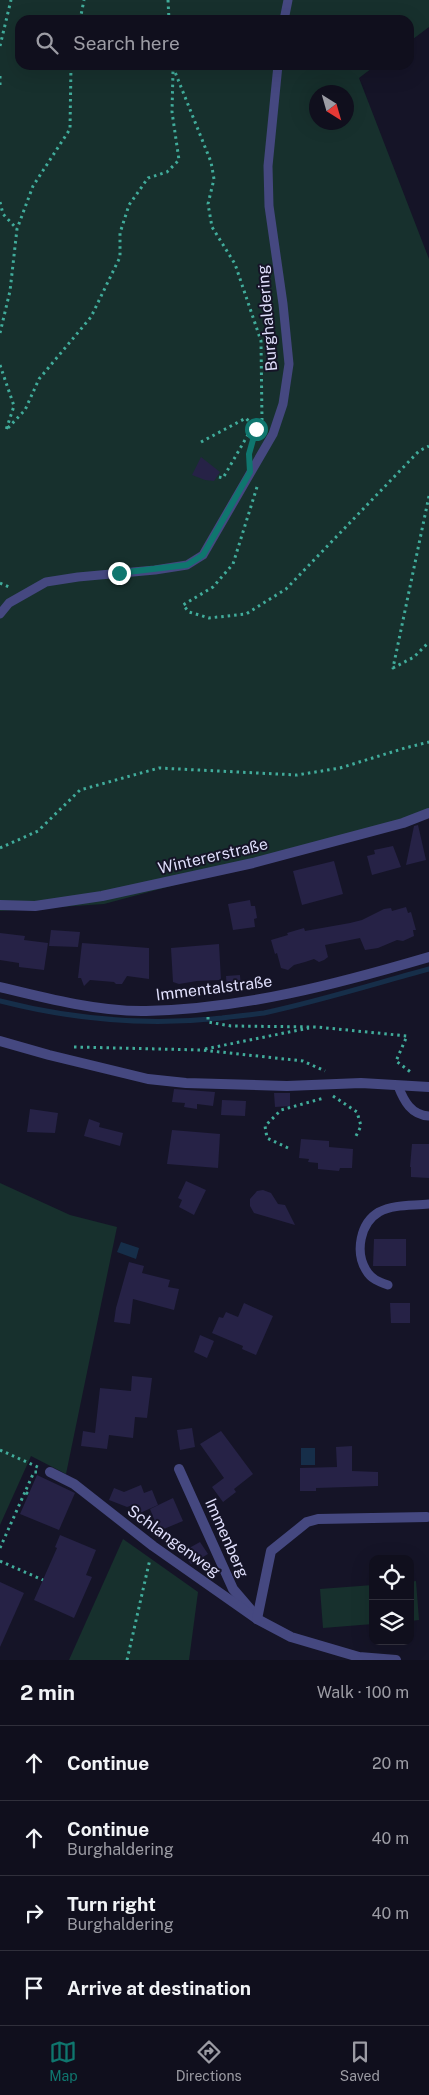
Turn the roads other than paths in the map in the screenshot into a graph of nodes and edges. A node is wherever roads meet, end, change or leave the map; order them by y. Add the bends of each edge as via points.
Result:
1 (288, 0) edge
2 (285, 15) edge
3 (278, 70) edge
4 (0, 614) edge
5 (429, 813) edge
6 (0, 905) edge
7 (429, 958) edge
8 (0, 987) edge
9 (0, 1041) edge
10 (398, 1086) junction
11 (429, 1087) edge
12 (429, 1116) edge
13 (429, 1204) edge
14 (388, 1285) dead end
15 (179, 1469) dead end
16 (50, 1472) road end
17 (427, 1517) dead end
18 (258, 1618) junction
19 (396, 1660) edge

1 - 2 lane
3 - 4 lane, Burghaldering via 269,157 269,206 289,364 283,404 273,434 203,555 187,565 46,582 8,603
5 - 6 street, Wintererstraße via 403,823 253,863 102,896 35,906
7 - 8 street, Immentalstraße via 356,979 260,1000 197,1008 144,1011 85,1005
9 - 10 street via 148,1079 236,1085 362,1083
10 - 11 street
10 - 12 lane via 406,1106
13 - 14 lane via 393,1207 369,1219 362,1235 360,1256 366,1272
15 - 18 street, Immenberg via 233,1589
16 - 18 street, Schlangenweg via 74,1484 153,1546
17 - 18 street, Immenberg via 307,1522 271,1551
18 - 19 street, Schlangenweg via 291,1637 331,1650 359,1658

